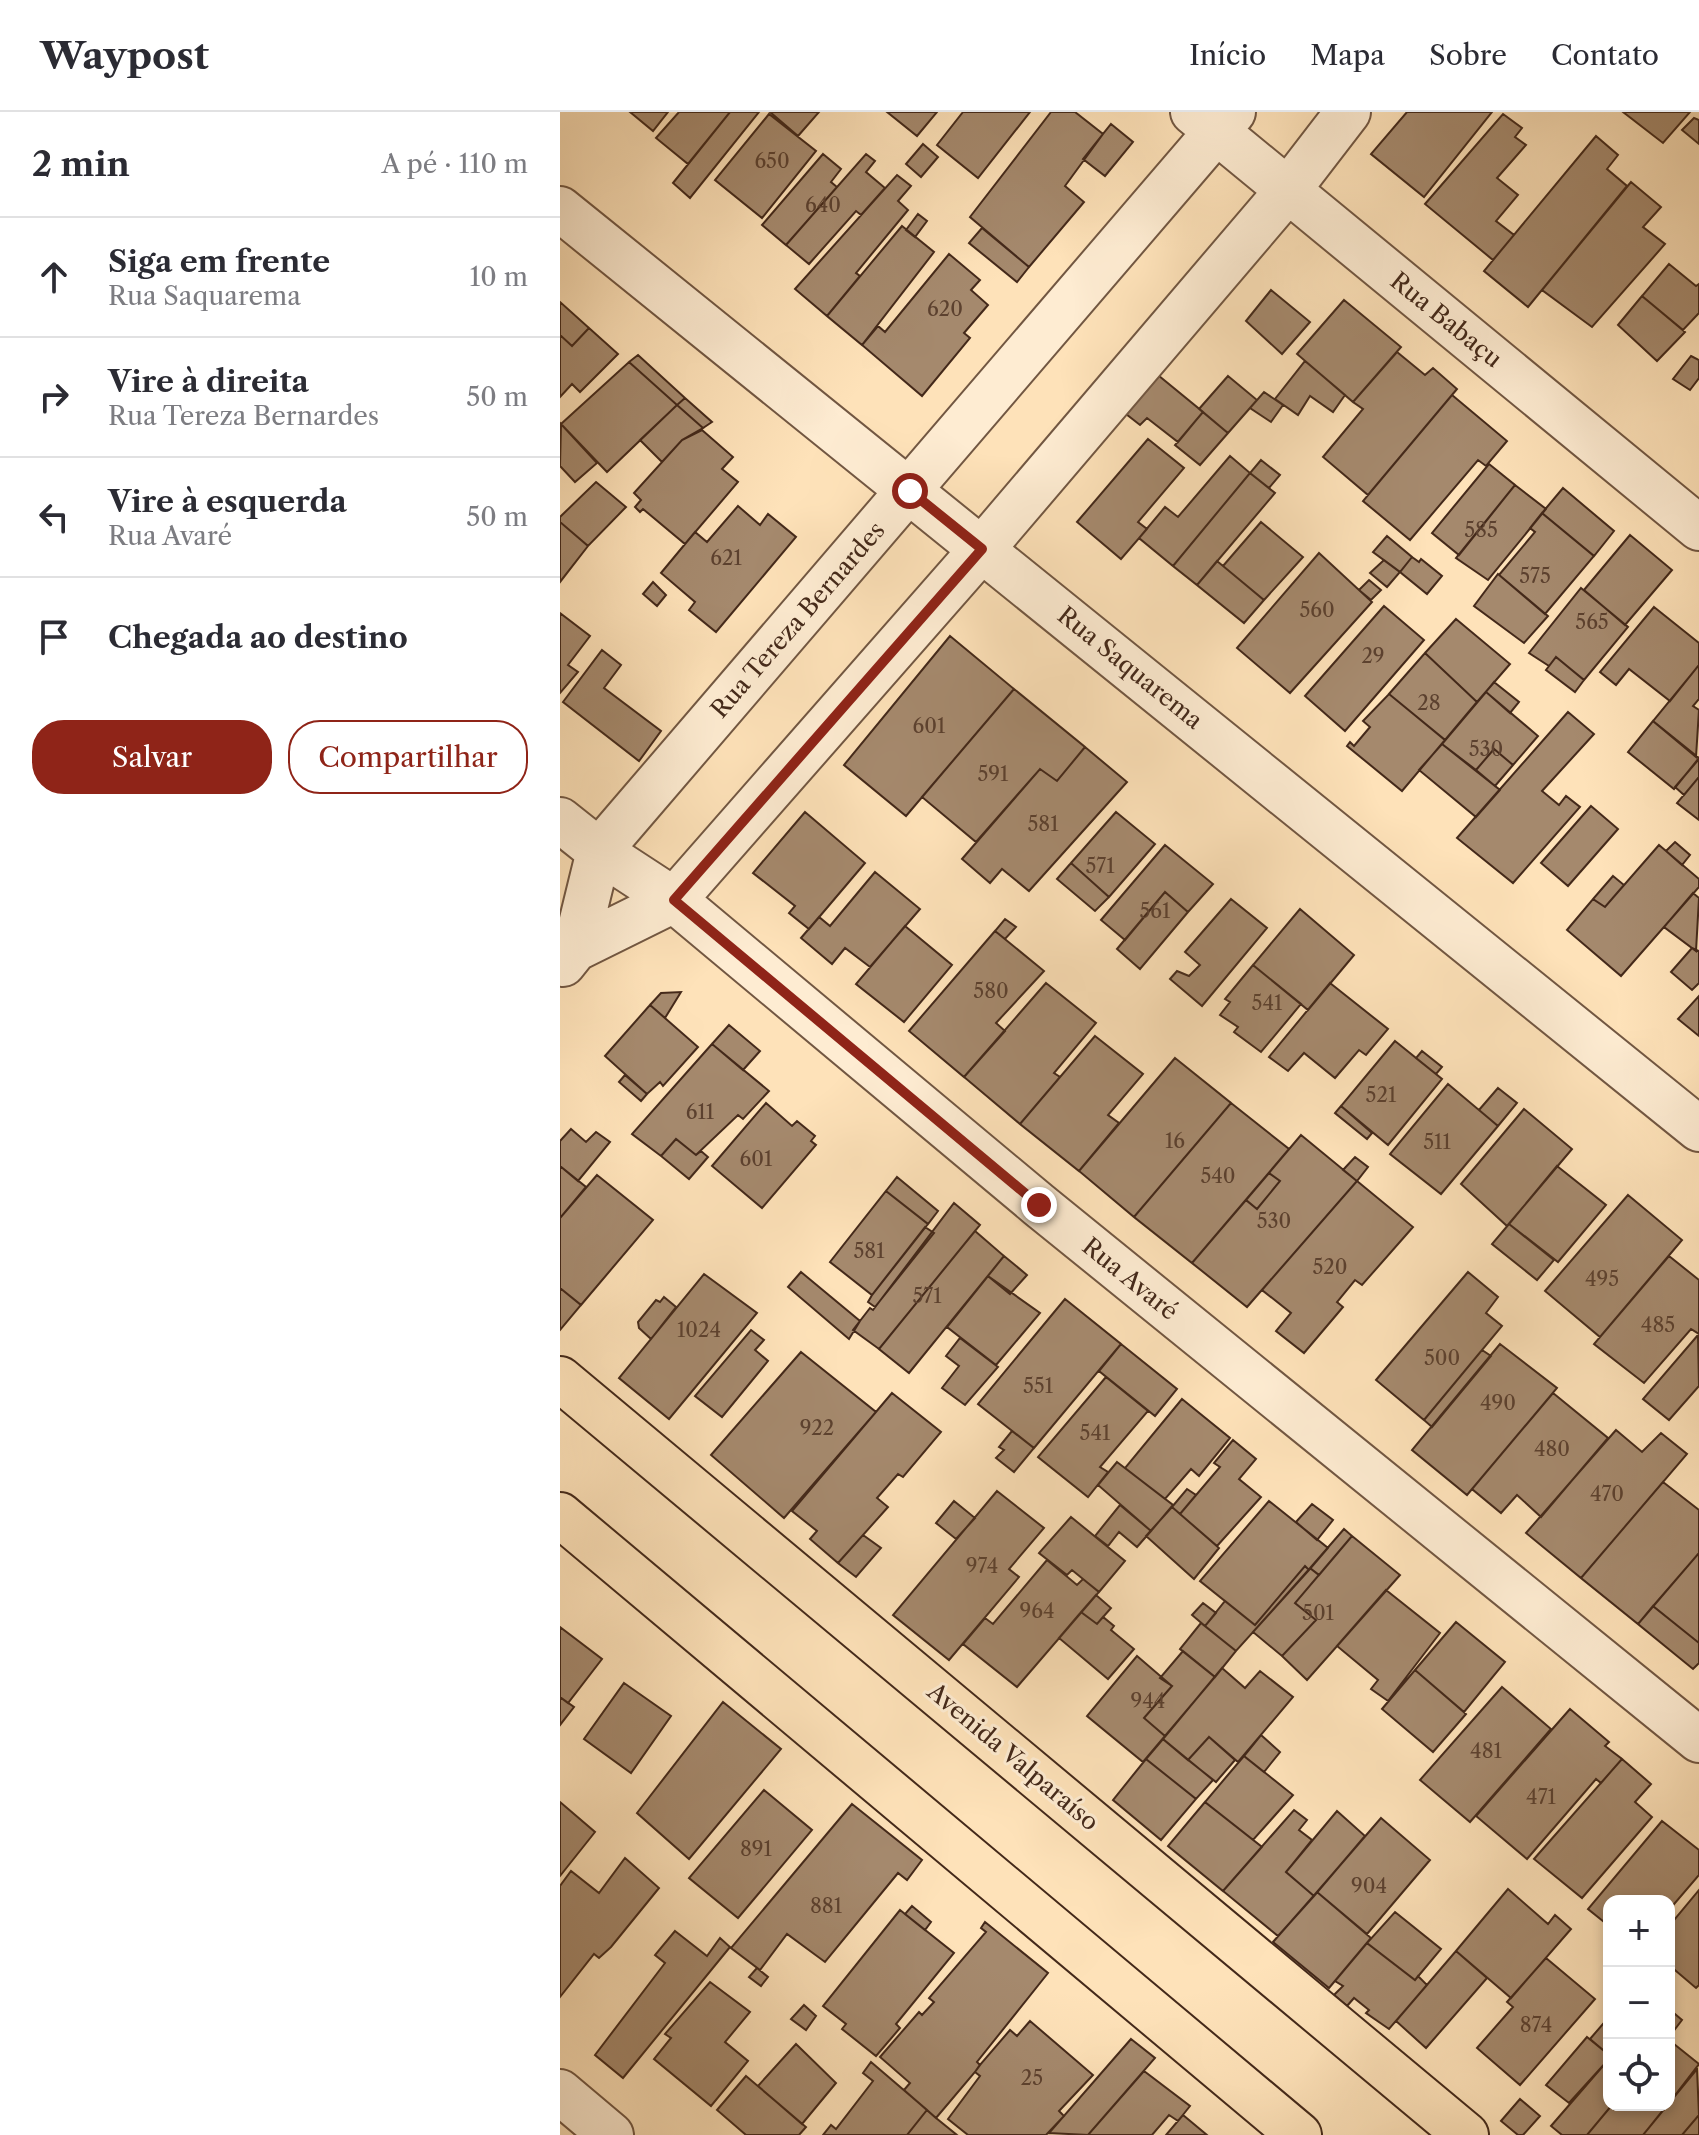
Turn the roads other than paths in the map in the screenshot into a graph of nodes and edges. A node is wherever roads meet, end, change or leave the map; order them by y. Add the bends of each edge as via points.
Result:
1 (1348, 112) edge
2 (1214, 118) edge
3 (1288, 190) junction
4 (560, 209) edge
5 (910, 491) junction
6 (1699, 528) edge
7 (982, 549) junction
8 (560, 820) edge
9 (599, 851) junction
10 (674, 900) junction
11 (568, 958) edge
12 (1699, 1129) edge
13 (560, 1379) edge
14 (560, 1515) edge
15 (1699, 1740) edge
16 (560, 2092) edge
17 (611, 2135) edge
18 (1299, 2135) edge
19 (1466, 2135) edge

1 - 3 street
2 - 3 street, Rua Babaçu
2 - 5 street, Rua Tereza Bernardes
3 - 6 street, Rua Babaçu
3 - 7 street
4 - 5 street, Rua Saquarema
5 - 7 street, Rua Saquarema
5 - 9 street, Rua Tereza Bernardes
7 - 10 street
7 - 12 street, Rua Saquarema
8 - 9 street, Rua Avaré
9 - 10 street, Rua Avaré
9 - 11 street, Rua Tereza Bernardes
10 - 11 street
10 - 15 street, Rua Avaré via 1039,1205
13 - 19 main road, Avenida Valparaíso
14 - 18 main road
16 - 17 street

